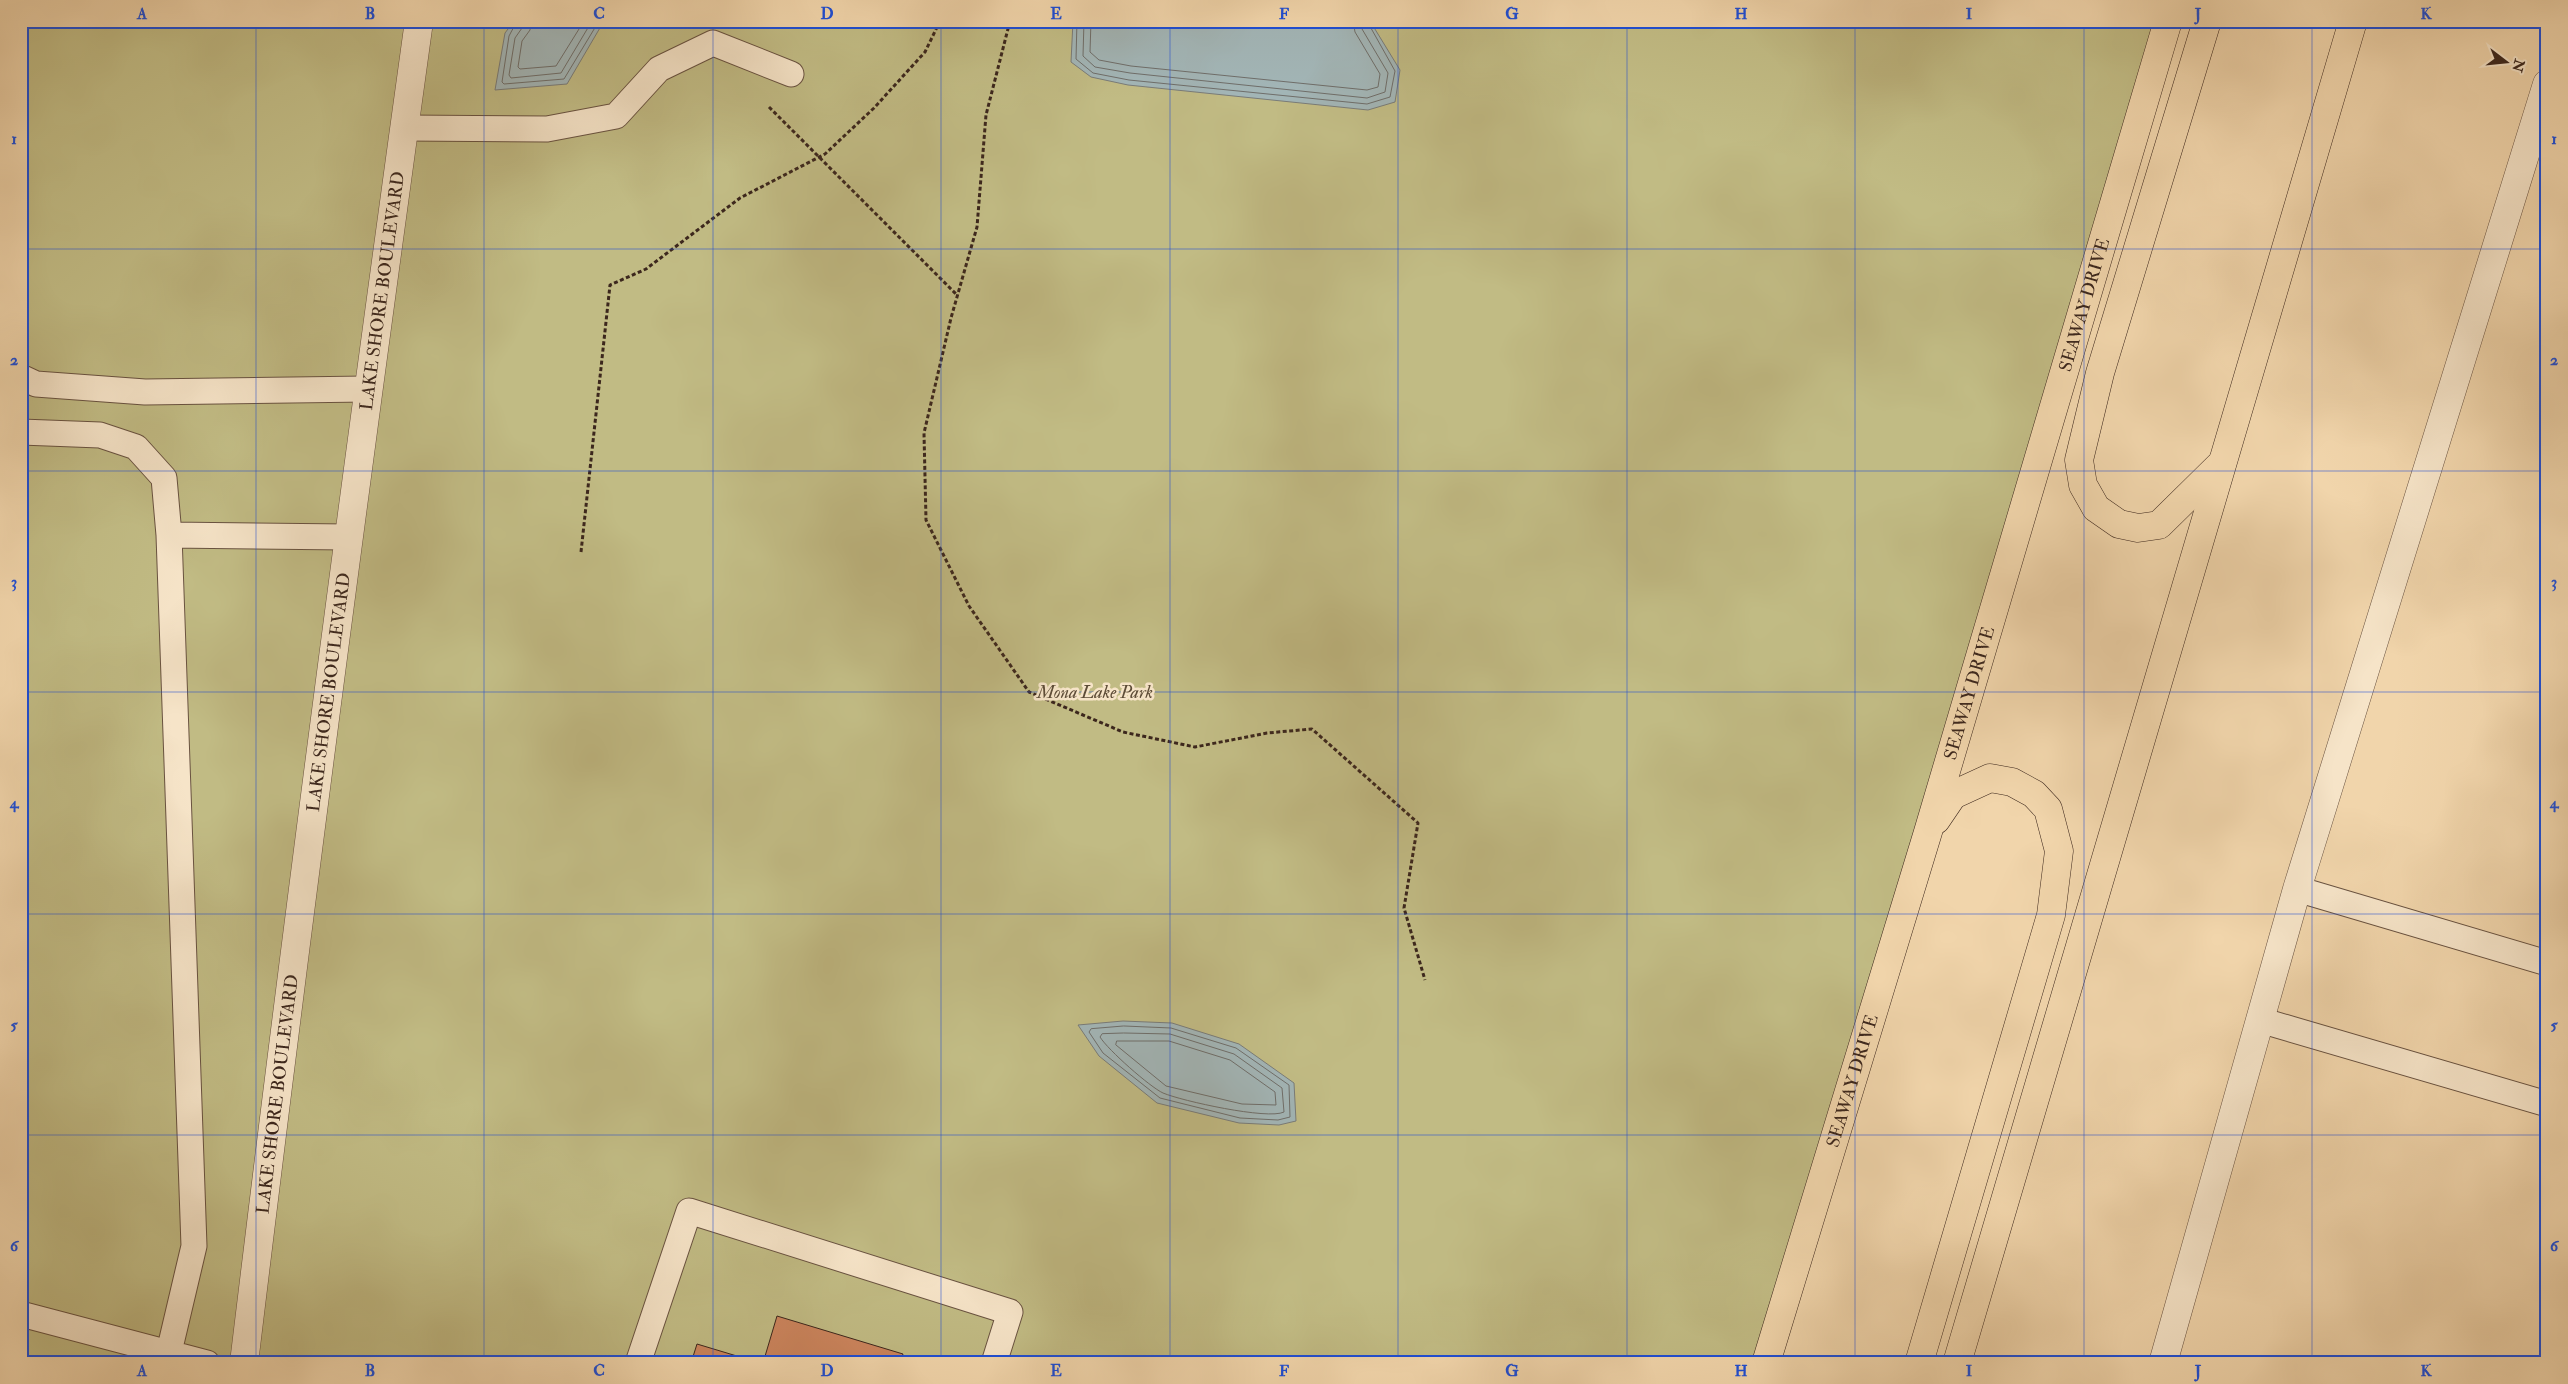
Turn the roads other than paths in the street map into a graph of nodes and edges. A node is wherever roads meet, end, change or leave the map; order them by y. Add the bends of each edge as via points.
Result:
1 (419, 21) edge
2 (2168, 21) edge
3 (2207, 21) edge
4 (2353, 21) edge
5 (791, 74) dead end
6 (2547, 84) edge
7 (404, 128) junction
8 (21, 377) edge
9 (367, 390) junction
10 (21, 432) edge
11 (2224, 461) junction
12 (170, 535) junction
13 (348, 537) junction
14 (1928, 832) junction
15 (2297, 889) junction
16 (2547, 963) edge
17 (2260, 1020) junction
18 (2547, 1104) edge
19 (21, 1314) edge
20 (169, 1352) junction
21 (207, 1363) edge
22 (244, 1363) edge
23 (638, 1363) edge
24 (994, 1363) edge
25 (1766, 1363) edge
26 (1919, 1363) edge
27 (1956, 1363) edge
28 (2163, 1363) edge

1 - 7 street, LAKE SHORE BOULEVARD
2 - 14 highway, SEAWAY DRIVE
3 - 11 highway via 2100,372 2079,460 2083,485 2096,508 2119,524 2138,528 2159,525
4 - 11 highway
5 - 7 lane via 713,43 660,68 616,116 548,128
6 - 15 street
7 - 9 street, LAKE SHORE BOULEVARD
8 - 9 lane via 36,384 145,392
9 - 13 street, LAKE SHORE BOULEVARD
10 - 12 lane via 100,435 136,447 164,478
11 - 27 highway
12 - 13 lane
12 - 20 lane via 194,1246
13 - 22 street, LAKE SHORE BOULEVARD
14 - 25 highway, SEAWAY DRIVE
14 - 26 highway via 1953,795 1990,778 2012,782 2034,794 2048,808 2060,851 2051,916
15 - 16 lane
15 - 17 street
17 - 18 lane
17 - 28 street
19 - 20 lane
20 - 21 lane
23 - 24 lane via 689,1211 1010,1312

